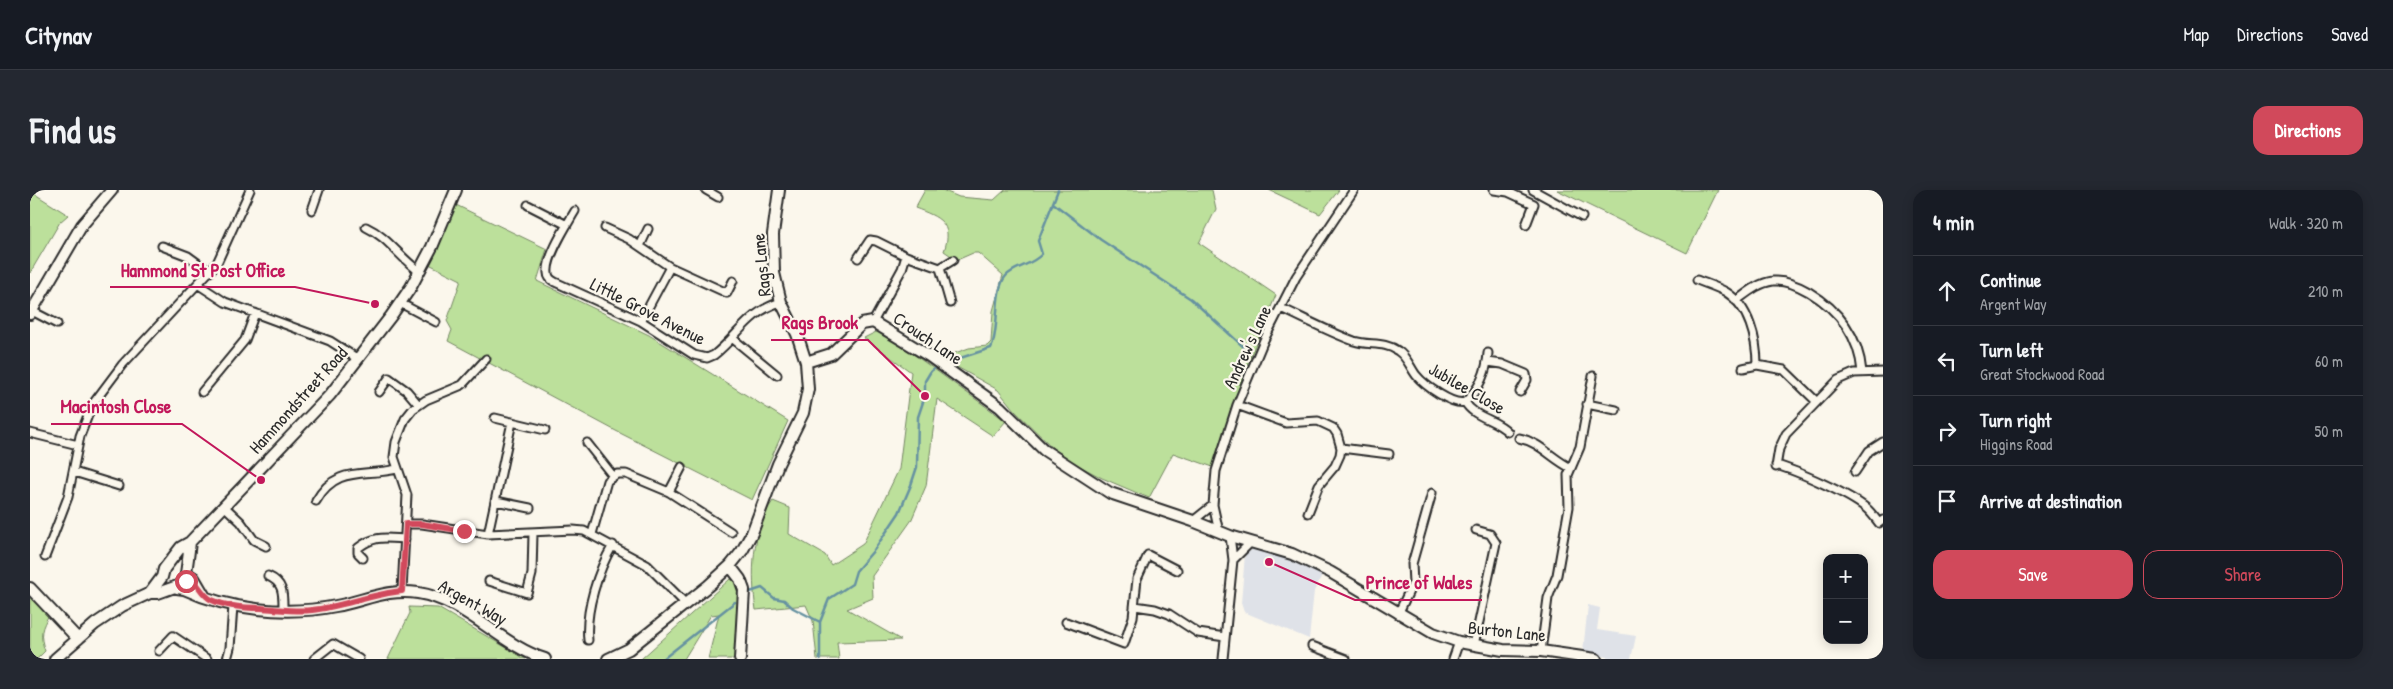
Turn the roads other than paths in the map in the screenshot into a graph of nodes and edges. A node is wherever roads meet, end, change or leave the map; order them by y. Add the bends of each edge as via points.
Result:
1 (112, 190) edge
2 (250, 190) edge
3 (319, 190) edge
4 (456, 190) edge
5 (706, 190) edge
6 (779, 190) edge
7 (1354, 190) edge
8 (1494, 190) edge
9 (1533, 190) edge
10 (718, 197) dead end
11 (528, 205) dead end
12 (312, 210) dead end
13 (574, 210) dead end
14 (1582, 217) dead end
15 (567, 225) junction
16 (1526, 225) dead end
17 (366, 227) dead end
18 (605, 228) dead end
19 (648, 229) dead end
20 (162, 246) dead end
21 (640, 246) junction
22 (906, 256) junction
23 (858, 258) dead end
24 (953, 260) dead end
25 (670, 267) junction
26 (940, 268) junction
27 (419, 271) junction
28 (210, 272) junction
29 (1697, 280) dead end
30 (732, 281) dead end
31 (199, 285) junction
32 (1736, 301) junction
33 (781, 302) junction
34 (400, 303) junction
35 (950, 303) dead end
36 (1281, 308) junction
37 (31, 312) edge
38 (256, 314) junction
39 (641, 321) junction
40 (436, 322) dead end
41 (873, 322) junction
42 (58, 324) dead end
43 (732, 338) junction
44 (1488, 352) dead end
45 (707, 358) junction
46 (358, 359) junction
47 (486, 359) dead end
48 (806, 362) junction
49 (1488, 362) junction
50 (1757, 364) junction
51 (708, 367) dead end
52 (1743, 368) dead end
53 (1862, 372) junction
54 (1883, 372) edge
55 (777, 376) dead end
56 (1593, 376) dead end
57 (202, 392) dead end
58 (379, 392) dead end
59 (1520, 392) dead end
60 (1816, 401) junction
61 (1464, 402) junction
62 (418, 404) junction
63 (1587, 404) junction
64 (1237, 405) junction
65 (1616, 410) dead end
66 (495, 418) dead end
67 (512, 422) junction
68 (545, 430) dead end
69 (30, 432) edge
70 (1508, 432) dead end
71 (1518, 438) dead end
72 (1883, 442) edge
73 (587, 443) dead end
74 (78, 445) junction
75 (1341, 448) junction
76 (1389, 454) dead end
77 (682, 466) dead end
78 (1571, 468) junction
79 (397, 469) junction
80 (74, 472) junction
81 (1855, 472) dead end
82 (613, 476) junction
83 (119, 486) dead end
84 (669, 492) junction
85 (1432, 493) dead end
86 (316, 501) dead end
87 (496, 501) junction
88 (1213, 505) junction
89 (224, 506) junction
90 (530, 508) dead end
91 (1308, 513) dead end
92 (1193, 521) junction
93 (1881, 521) edge
94 (406, 524) junction
95 (1872, 528) dead end
96 (1476, 530) dead end
97 (730, 532) dead end
98 (1219, 532) junction
99 (533, 533) junction
100 (488, 534) junction
101 (592, 534) junction
102 (1230, 536) junction
103 (405, 539) junction
104 (190, 542) junction
105 (1251, 542) junction
106 (613, 545) junction
107 (266, 546) dead end
108 (45, 557) dead end
109 (363, 558) dead end
110 (1233, 560) junction
111 (167, 566) junction
112 (730, 566) junction
113 (1176, 570) dead end
114 (186, 571) junction
115 (268, 576) dead end
116 (162, 577) junction
117 (489, 581) dead end
118 (30, 588) edge
119 (175, 588) junction
120 (402, 591) junction
121 (150, 593) junction
122 (204, 595) junction
123 (686, 604) junction
124 (233, 606) junction
125 (1135, 606) junction
126 (284, 609) junction
127 (1398, 614) junction
128 (1066, 622) dead end
129 (1225, 637) junction
130 (78, 639) junction
131 (588, 640) dead end
132 (1458, 642) junction
133 (1474, 645) junction
134 (1312, 646) dead end
135 (158, 651) dead end
136 (1541, 651) junction
137 (55, 659) edge
138 (207, 659) edge
139 (227, 659) edge
140 (314, 659) edge
141 (359, 659) edge
142 (543, 659) edge
143 (608, 659) edge
144 (740, 659) edge
145 (1223, 659) edge
146 (1346, 659) edge
147 (1452, 659) edge
148 (1596, 659) edge

1 - 37 street via 82,225
2 - 28 street via 223,254
3 - 12 street
4 - 27 street, Hammondstreet Road
5 - 10 street
6 - 33 street, Rags Lane via 773,250 774,273
7 - 36 street, Andrew's Lane via 1300,270
8 - 16 street via 1508,192 1534,204
9 - 14 street
11 - 15 street
13 - 15 street
15 - 39 street, Little Grove Avenue via 551,259 547,272 549,277
17 - 27 street via 385,238
18 - 21 street
19 - 21 street
20 - 28 street via 188,256
21 - 25 street
22 - 23 street via 881,242 870,240
22 - 26 street
22 - 41 street
24 - 26 street
25 - 30 street via 727,293
25 - 39 street
26 - 35 street
27 - 34 street, Hammondstreet Road
28 - 31 street
29 - 32 street via 1728,293
31 - 38 street via 225,302
31 - 74 street via 100,392 85,420
32 - 50 street via 1752,330
32 - 53 street via 1757,286 1771,282 1790,283 1803,288 1843,319 1859,354
33 - 43 street, Little Grove Avenue via 753,315
33 - 48 street, Rags Lane
34 - 40 street
34 - 46 street, Hammondstreet Road
36 - 61 street, Jubilee Close via 1353,340 1390,346 1404,356 1418,378 1454,402
36 - 64 street, Andrew's Lane
37 - 42 street
38 - 46 street via 330,341
38 - 57 street via 245,340
39 - 45 street, Little Grove Avenue via 687,352
41 - 48 street, Crouch Lane via 862,324 831,354
41 - 92 street, Crouch Lane via 929,356 1000,408 1044,450 1089,480 1110,493
43 - 45 street, Little Grove Avenue
43 - 55 street
44 - 49 street
45 - 51 street, Little Grove Avenue
46 - 89 street, Hammondstreet Road via 330,395
47 - 62 street via 462,385
48 - 112 street via 808,389 803,413 778,464 752,533
49 - 59 street via 1526,374 1527,380
49 - 61 street via 1471,396
50 - 52 street
50 - 60 street via 1784,370
53 - 54 street
53 - 60 street via 1838,380
56 - 63 street
58 - 62 street via 389,378 408,391
60 - 93 street via 1786,434 1776,466 1843,495 1865,507
61 - 70 street, Jubilee Close via 1478,415 1500,424
62 - 79 street via 405,419 396,442 394,457
63 - 65 street
63 - 78 street via 1580,447
64 - 75 street via 1286,424 1312,420 1326,424 1337,434
64 - 88 street, Andrew's Lane via 1219,458
66 - 67 street
67 - 68 street
67 - 87 street
69 - 74 street
71 - 78 street via 1536,444
72 - 81 street via 1869,451
73 - 82 street
74 - 80 street
75 - 76 street
75 - 91 street via 1335,466 1314,494
77 - 84 street
78 - 136 street via 1567,480 1569,507 1560,563 1548,598
79 - 86 street via 341,477 326,486
79 - 94 street via 406,489
80 - 83 street
80 - 108 street
82 - 84 street via 626,474
82 - 101 street via 606,484
84 - 97 street
85 - 127 street via 1412,564 1414,583
87 - 90 street
87 - 100 street
88 - 92 street
88 - 98 street, Andrew's Lane
89 - 104 street, Hammondstreet Road
89 - 107 street via 254,540
92 - 98 street, Crouch Lane
93 - 95 street
94 - 100 street
94 - 103 street
96 - 133 street via 1490,534 1496,543
98 - 102 street, Crouch Lane
99 - 100 street
99 - 101 street via 573,530
99 - 117 street via 532,574 527,593
101 - 106 street
102 - 105 street, Burton Lane
102 - 110 street
103 - 109 street via 375,537 367,540 358,548
103 - 120 street
104 - 111 street, Hammondstreet Road via 181,546
104 - 114 street
105 - 110 street
105 - 127 street, Burton Lane via 1292,554 1330,572
106 - 123 street via 647,565
106 - 131 street via 599,572 590,609
110 - 129 street
111 - 114 street via 175,563
111 - 116 street, Hammondstreet Road
112 - 123 street
112 - 144 street via 744,590
113 - 125 street via 1148,555 1135,588
114 - 119 street via 186,581
114 - 122 street
115 - 126 street via 281,584
116 - 119 street via 166,585
116 - 121 street, Hammondstreet Road
118 - 130 street
119 - 121 street, Hammondstreet Road via 158,594
119 - 122 street, Argent Way
120 - 126 street, Argent Way via 310,610
120 - 142 street, Argent Way via 442,599
121 - 130 street, Hammondstreet Road via 116,610
122 - 124 street, Argent Way
123 - 143 street via 629,649
124 - 126 street, Argent Way
124 - 139 street
125 - 128 street via 1124,644
125 - 129 street via 1155,608 1169,614 1198,633
127 - 132 street, Burton Lane
129 - 145 street
130 - 137 street, Hammondstreet Road
132 - 133 street, Burton Lane
132 - 147 street
133 - 136 street, Burton Lane
134 - 146 street
135 - 138 street via 173,636
136 - 148 street, Burton Lane
140 - 141 street via 333,644

